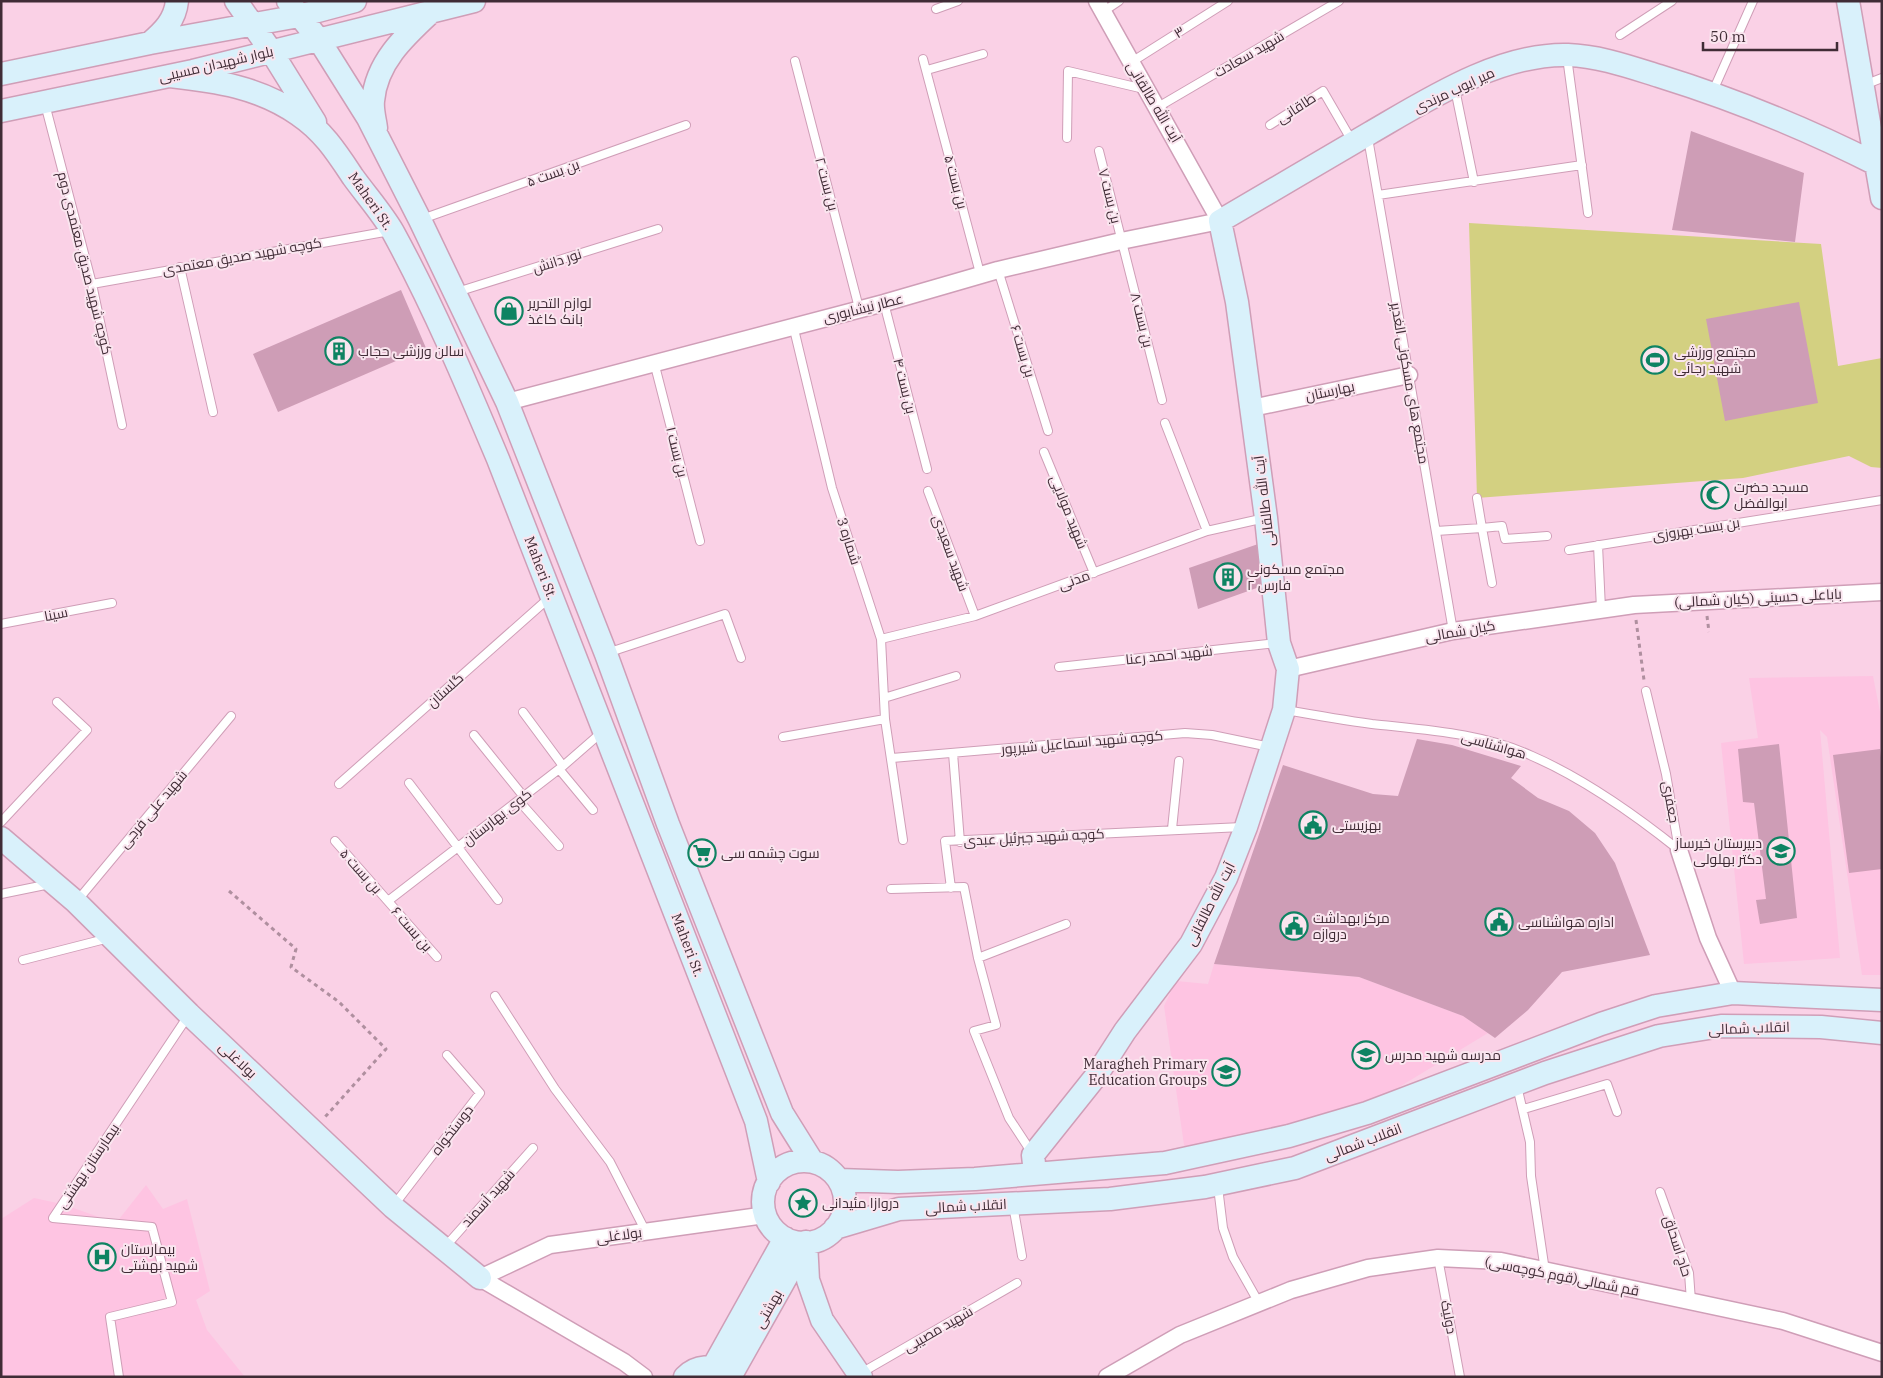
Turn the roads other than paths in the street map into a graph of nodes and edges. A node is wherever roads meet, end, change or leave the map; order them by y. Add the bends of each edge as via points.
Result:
1 (177, 1) edge
2 (236, 1) edge
3 (355, 1) edge
4 (474, 1) edge
5 (958, 1) edge
6 (1119, 1) edge
7 (1228, 1) edge
8 (1339, 1) edge
9 (1672, 1) edge
10 (1752, 1) edge
11 (1848, 1) edge
12 (1100, 6) edge
13 (294, 9) edge
14 (936, 9) dead end
15 (400, 10) edge
16 (430, 12) junction
17 (253, 25) junction
18 (1620, 35) dead end
19 (319, 40) junction
20 (150, 43) junction
21 (121, 49) junction
22 (271, 51) junction
23 (983, 54) dead end
24 (1567, 55) junction
25 (923, 59) dead end
26 (795, 60) dead end
27 (1130, 63) junction
28 (927, 70) junction
29 (1, 74) edge
30 (170, 76) junction
31 (1872, 82) edge
32 (130, 84) junction
33 (1454, 87) junction
34 (1146, 89) junction
35 (1712, 93) junction
36 (44, 101) junction
37 (1158, 107) junction
38 (1, 110) edge
39 (1270, 125) dead end
40 (686, 126) dead end
41 (321, 132) junction
42 (377, 134) junction
43 (1067, 138) dead end
44 (1360, 138) junction
45 (1099, 151) dead end
46 (1876, 164) junction
47 (1582, 165) junction
48 (1474, 182) junction
49 (1378, 195) junction
50 (1882, 197) edge
51 (1588, 213) dead end
52 (420, 220) junction
53 (1220, 221) junction
54 (658, 228) dead end
55 (392, 231) junction
56 (1122, 241) junction
57 (180, 267) junction
58 (998, 270) junction
59 (981, 277) junction
60 (92, 284) junction
61 (455, 293) junction
62 (884, 303) junction
63 (859, 308) junction
64 (793, 325) junction
65 (654, 362) junction
66 (1409, 375) junction
67 (1162, 400) dead end
68 (507, 402) junction
69 (1252, 408) junction
70 (213, 412) dead end
71 (1165, 423) dead end
72 (122, 426) dead end
73 (1048, 431) dead end
74 (1044, 452) dead end
75 (927, 469) dead end
76 (928, 491) dead end
77 (1477, 498) dead end
78 (1882, 500) edge
79 (1266, 518) junction
80 (1482, 528) junction
81 (1207, 531) junction
82 (1436, 531) junction
83 (1547, 536) dead end
84 (700, 541) dead end
85 (1598, 545) junction
86 (1569, 550) dead end
87 (1094, 573) junction
88 (1492, 583) dead end
89 (1882, 592) edge
90 (552, 595) junction
91 (112, 603) dead end
92 (1634, 604) joint
93 (1601, 609) junction
94 (974, 616) junction
95 (1, 624) edge
96 (1453, 631) junction
97 (881, 639) junction
98 (1279, 643) junction
99 (606, 654) junction
100 (741, 658) dead end
101 (1059, 667) dead end
102 (1288, 668) junction
103 (956, 676) dead end
104 (1646, 691) road end
105 (884, 698) junction
106 (57, 702) dead end
107 (1284, 710) junction
108 (523, 712) dead end
109 (231, 716) dead end
110 (885, 719) junction
111 (604, 730) junction
112 (474, 735) dead end
113 (783, 737) dead end
114 (1271, 747) junction
115 (953, 753) junction
116 (892, 758) junction
117 (1179, 761) dead end
118 (561, 767) junction
119 (408, 783) dead end
120 (339, 784) dead end
121 (521, 799) junction
122 (593, 810) dead end
123 (1, 822) edge
124 (1246, 827) junction
125 (1172, 829) junction
126 (903, 840) dead end
127 (335, 841) dead end
128 (960, 842) junction
129 (4, 843) edge
130 (559, 846) dead end
131 (457, 849) junction
132 (1679, 850) junction
133 (54, 884) junction
134 (951, 888) junction
135 (891, 889) dead end
136 (1, 894) edge
137 (498, 900) dead end
138 (388, 901) junction
139 (76, 902) junction
140 (1066, 924) dead end
141 (111, 938) junction
142 (437, 957) dead end
143 (978, 958) junction
144 (24, 960) dead end
145 (1733, 993) junction
146 (495, 996) dead end
147 (1882, 1000) edge
148 (189, 1014) junction
149 (1882, 1033) edge
150 (447, 1055) dead end
151 (1516, 1084) junction
152 (1524, 1109) junction
153 (1617, 1112) dead end
154 (533, 1148) dead end
155 (812, 1161) junction
156 (1034, 1164) junction
157 (839, 1180) junction
158 (769, 1182) junction
159 (1218, 1184) junction
160 (1660, 1192) dead end
161 (1012, 1203) junction
162 (393, 1207) junction
163 (766, 1215) junction
164 (835, 1228) junction
165 (646, 1232) junction
166 (796, 1240) junction
167 (444, 1248) junction
168 (1022, 1256) dead end
169 (1438, 1258) junction
170 (1545, 1270) junction
171 (480, 1278) junction
172 (1017, 1283) dead end
173 (1691, 1301) junction
174 (1259, 1303) junction
175 (1882, 1352) edge
176 (725, 1374) edge
177 (860, 1375) edge
178 (119, 1377) edge
179 (644, 1377) edge
180 (685, 1377) edge
181 (1108, 1377) edge
182 (1460, 1377) edge

1 - 20 street via 176,13
2 - 17 street
3 - 13 street
4 - 16 street, بلوار شهیدان مسیبی
5 - 14 lane
6 - 12 lane
7 - 27 lane, ۳
8 - 37 lane, شهید سعادت
9 - 18 lane
10 - 35 lane
11 - 31 street
12 - 27 street, آیت الله طالقانی
13 - 17 street
13 - 19 street, Maheri St.
15 - 16 street, بلوار شهیدان مسیبی
15 - 19 street, بلوار شهیدان مسیبی
16 - 42 street via 393,48 380,76 373,102
17 - 20 street
17 - 22 street
19 - 22 street, بلوار شهیدان مسیبی
19 - 42 street, Maheri St.
20 - 21 street
21 - 29 street
21 - 32 street via 133,54 138,62
22 - 30 street, بلوار شهیدان مسیبی
22 - 41 street
23 - 28 lane
24 - 33 street, میر ایوب مرندی via 1520,61 1480,74
24 - 35 street, میر ایوب مرندی via 1612,62
24 - 47 lane
25 - 28 lane, بن بست ۵
26 - 63 lane, بن بست ۲
27 - 34 street, آیت الله طالقانی
28 - 59 lane, بن بست ۵
30 - 32 street, بلوار شهیدان مسیبی
30 - 41 street, Maheri St. via 245,88 298,114
31 - 46 street
32 - 36 street, بلوار شهیدان مسیبی
33 - 44 street, میر ایوب مرندی
33 - 48 lane
34 - 37 street, آیت الله طالقانی
34 - 43 lane via 1068,71
35 - 46 street, میر ایوب مرندی via 1841,146
36 - 38 street, بلوار شهیدان مسیبی
36 - 60 lane, کوچه شهید صدیق معتمدی دوم
37 - 53 street, آیت الله طالقانی
39 - 44 lane, طاقانی via 1323,91
40 - 52 lane, بن بست ۵
41 - 55 street, Maheri St.
42 - 52 street, Maheri St.
44 - 49 lane, مجتمع های مسکونی الغدیر
44 - 53 street, میر ایوب مرندی
45 - 56 lane, بن بست ۷
46 - 50 street
47 - 48 lane
47 - 51 lane
48 - 49 lane
49 - 66 lane, مجتمع های مسکونی الغدیر
52 - 55 street via 402,216
52 - 61 street, Maheri St.
53 - 56 street, عطار نیشابوری
53 - 69 street, آیت الله طالقانی via 1237,302
54 - 61 lane, نور دانش
55 - 57 lane, کوچه شهید صدیق معتمدی
55 - 90 street, Maheri St. via 457,364
56 - 58 street, عطار نیشابوری
56 - 67 lane, بن بست ۸
57 - 60 lane, کوچه شهید صدیق معتمدی
57 - 70 lane
58 - 59 street, عطار نیشابوری
58 - 73 lane, بن بست ۶
59 - 62 street, عطار نیشابوری
60 - 72 lane, کوچه شهید صدیق معتمدی دوم
61 - 68 street, Maheri St.
62 - 63 street, عطار نیشابوری
62 - 75 lane, بن بست ۴
63 - 64 street, عطار نیشابوری
64 - 65 street, عطار نیشابوری
64 - 97 lane, شماره 3 via 832,488
65 - 68 street, عطار نیشابوری
65 - 84 lane, بن بست ۱
66 - 69 street, بهارستان
66 - 82 lane, مجتمع های مسکونی الغدیر
68 - 99 street, Maheri St.
69 - 79 street, آیت الله طالقانی
71 - 81 lane
74 - 87 lane, شهید مولایی
76 - 94 lane, شهید سعیدی
77 - 80 lane
78 - 85 lane, بن بست بهروزی
79 - 81 lane, مدنی
79 - 98 street, آیت الله طالقانی
80 - 82 lane
80 - 83 lane via 1502,526 1505,539
80 - 88 lane
81 - 87 lane, مدنی
82 - 96 lane, مجتمع های مسکونی الغدیر
85 - 86 lane, بن بست بهروزی
85 - 93 lane
87 - 94 lane, مدنی
89 - 92 street, باباعلی حسینی (کیان شمالی)
90 - 111 street, Maheri St.
90 - 120 lane, گلستان
91 - 95 lane, سینا
92 - 93 street, کیان شمالی
93 - 96 street, کیان شمالی
94 - 97 lane, مدنی
96 - 102 street, کیان شمالی
97 - 105 lane, شماره 3
98 - 101 lane, شهید احمد رعنا
98 - 102 street, آیت الله طالقانی
99 - 100 lane via 725,614
99 - 155 street, Maheri St. via 668,824 782,1113
102 - 107 street, آیت الله طالقانی
103 - 105 lane
104 - 132 lane, جعفری via 1666,774
105 - 110 lane, شماره 3
106 - 123 lane via 88,730
107 - 114 street, آیت الله طالقانی
107 - 132 lane, هواشناسی via 1370,724 1442,731 1532,756 1591,788
108 - 118 lane
109 - 139 lane, شهید علی فرجی
110 - 113 lane
110 - 116 lane, شماره 3
111 - 118 lane, کوی بهارستان
111 - 158 street, Maheri St. via 756,1121
112 - 121 lane
114 - 115 lane, کوچه شهید اسماعیل شیرپور via 1185,733
114 - 124 street, آیت الله طالقانی
115 - 116 lane, کوچه شهید اسماعیل شیرپور
115 - 128 lane
116 - 126 lane, شماره 3
117 - 125 lane
118 - 121 lane, کوی بهارستان
118 - 122 lane
119 - 131 lane
121 - 130 lane
121 - 131 lane, کوی بهارستان
124 - 125 lane, کوچه شهید جبرئیل عبدی
124 - 156 street, آیت الله طالقانی via 1226,878 1191,944 1125,1031
125 - 128 lane, کوچه شهید جبرئیل عبدی
127 - 138 lane, بن بست ۵
128 - 134 lane, کوچه شهید جبرئیل عبدی via 945,841
129 - 133 street, بولاغلی
131 - 137 lane
131 - 138 lane, کوی بهارستان
132 - 145 street, جعفری via 1708,938
133 - 136 lane
133 - 139 street, بولاغلی
134 - 135 lane
134 - 143 lane via 964,887
138 - 142 lane, بن بست ۶
139 - 141 street, بولاغلی
140 - 143 lane
141 - 144 lane
141 - 148 street, بولاغلی
143 - 156 lane via 996,1025 974,1031 1009,1118
145 - 147 street, انقلاب شمالی
145 - 156 street, انقلاب شمالی via 1656,1006 1367,1113 1289,1136 1165,1163 1080,1171
146 - 165 lane via 555,1089 610,1162
148 - 162 street, بولاغلی
148 - 178 lane, بیمارستان بهشتی via 53,1218 152,1227 172,1302 110,1317
149 - 151 street, انقلاب شمالی via 1821,1027 1721,1026 1659,1036
150 - 162 lane, دوستخواه via 480,1093
151 - 152 lane
151 - 159 street, انقلاب شمالی via 1295,1168
152 - 153 lane via 1606,1084
152 - 170 lane
154 - 167 lane, شهید آسمند
155 - 157 street via 828,1168
155 - 158 street via 787,1164
156 - 157 street, انقلاب شمالی via 907,1182
157 - 164 street via 845,1205
158 - 163 street via 764,1192
159 - 161 street, انقلاب شمالی via 1110,1199
159 - 174 lane via 1223,1228 1234,1257
160 - 173 lane, حاج اسحاق via 1689,1273
161 - 164 street, انقلاب شمالی via 899,1209
161 - 168 lane
162 - 167 street, بولاغلی
163 - 165 street, بولاغلی
163 - 166 street via 770,1224
164 - 166 street via 822,1238
165 - 171 street, بولاغلی via 550,1245
166 - 176 street, بهشتی
166 - 177 street via 822,1320
167 - 171 street, بولاغلی
169 - 170 street, قم شمالی(قوم کوچه‌سی) via 1501,1261
169 - 174 street, قم شمالی(قوم کوچه‌سی) via 1368,1268 1291,1290
169 - 182 lane, دولیک
170 - 173 street, قم شمالی(قوم کوچه‌سی)
171 - 179 street, بولاغلی via 624,1362
172 - 177 lane, شهید مصیبی
173 - 175 street, قم شمالی(قوم کوچه‌سی) via 1783,1321
174 - 181 street, قم شمالی(قوم کوچه‌سی) via 1180,1335
176 - 180 street via 694,1370

